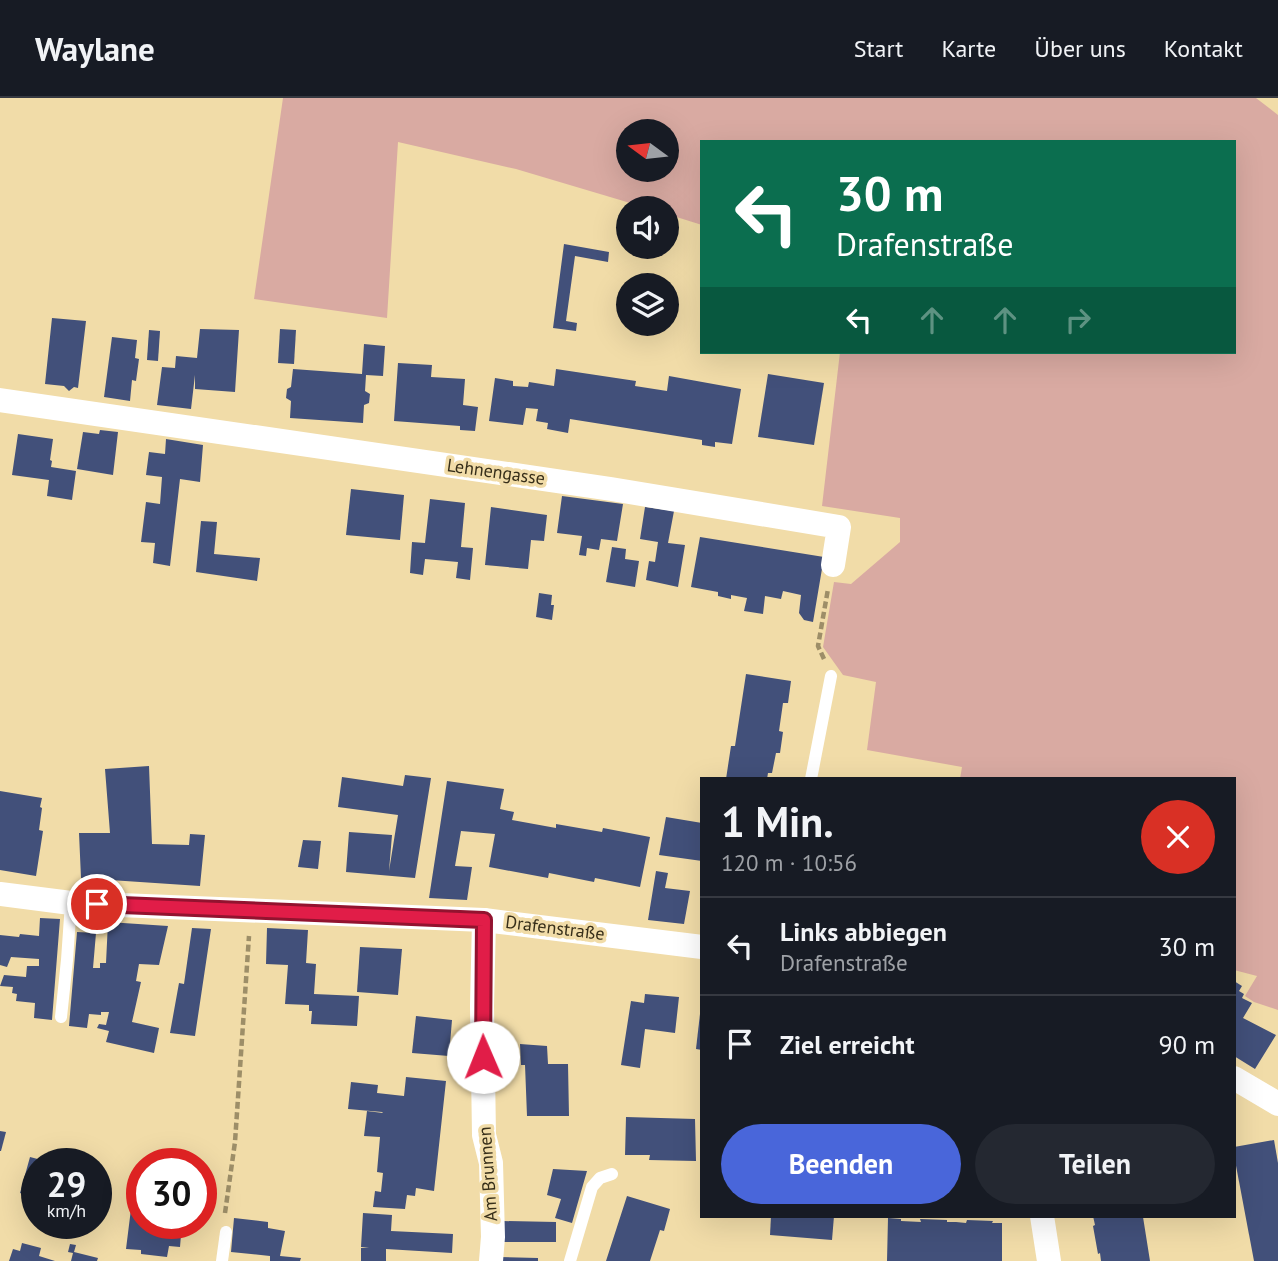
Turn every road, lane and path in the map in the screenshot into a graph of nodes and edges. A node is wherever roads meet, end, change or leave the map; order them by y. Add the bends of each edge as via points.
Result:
1 (0, 400) edge
2 (833, 565) joint
3 (831, 676) joint
4 (811, 777) edge
5 (0, 894) edge
6 (71, 903) junction
7 (251, 911) junction
8 (484, 920) junction
9 (700, 947) edge
10 (61, 1017) dead end
11 (1236, 1079) edge
12 (1278, 1104) edge
13 (612, 1174) dead end
14 (1042, 1218) edge
15 (226, 1232) joint
16 (222, 1261) edge
17 (491, 1261) edge
18 (570, 1261) edge
19 (1049, 1261) edge

1 - 2 street, Lehnengasse via 597,486 839,527
2 - 3 path via 818,646
3 - 4 lane
5 - 6 street, Drafenstraße
6 - 7 street, Drafenstraße
6 - 10 lane
7 - 8 street, Drafenstraße
7 - 15 path
8 - 9 street, Drafenstraße
8 - 17 street, Am Brunnen via 484,1135 491,1163
11 - 12 street
13 - 18 lane via 592,1187
14 - 19 street
15 - 16 lane

